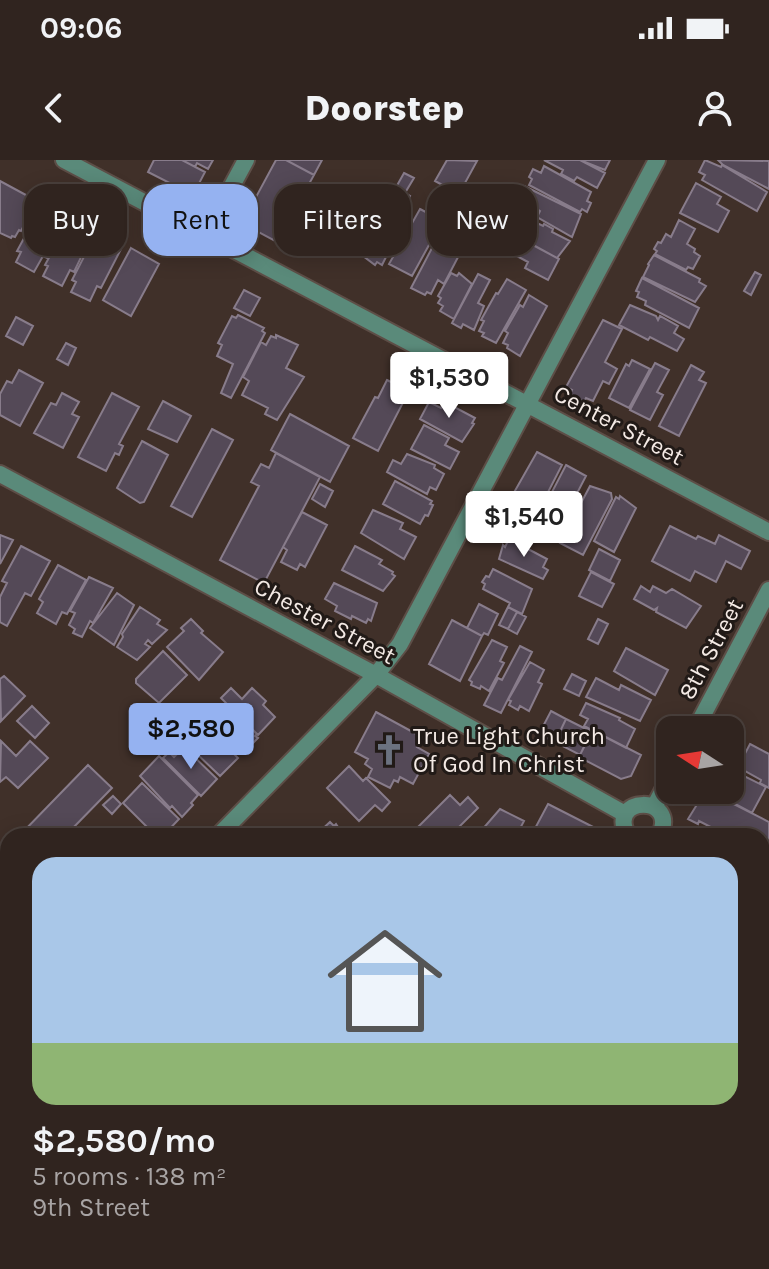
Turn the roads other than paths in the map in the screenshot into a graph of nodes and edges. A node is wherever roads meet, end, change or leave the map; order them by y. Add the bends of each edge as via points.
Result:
1 (64, 160) edge
2 (246, 160) edge
3 (657, 160) edge
4 (233, 184) edge
5 (143, 201) edge
6 (248, 256) edge
7 (530, 404) junction
8 (0, 474) edge
9 (769, 532) edge
10 (769, 590) edge
11 (376, 675) junction
12 (702, 716) edge
13 (656, 803) edge
14 (654, 807) junction
15 (625, 814) junction
16 (226, 828) edge
17 (624, 828) edge
18 (661, 828) edge

1 - 5 street, Center Street
2 - 4 street
3 - 7 street
6 - 7 street, Center Street
7 - 9 street, Center Street
7 - 11 street via 400,644
8 - 11 street, Chester Street
10 - 12 street, 8th Street
11 - 15 street, Chester Street
11 - 16 street
13 - 14 street
14 - 15 street via 635,805
14 - 18 street via 662,816
15 - 17 street

